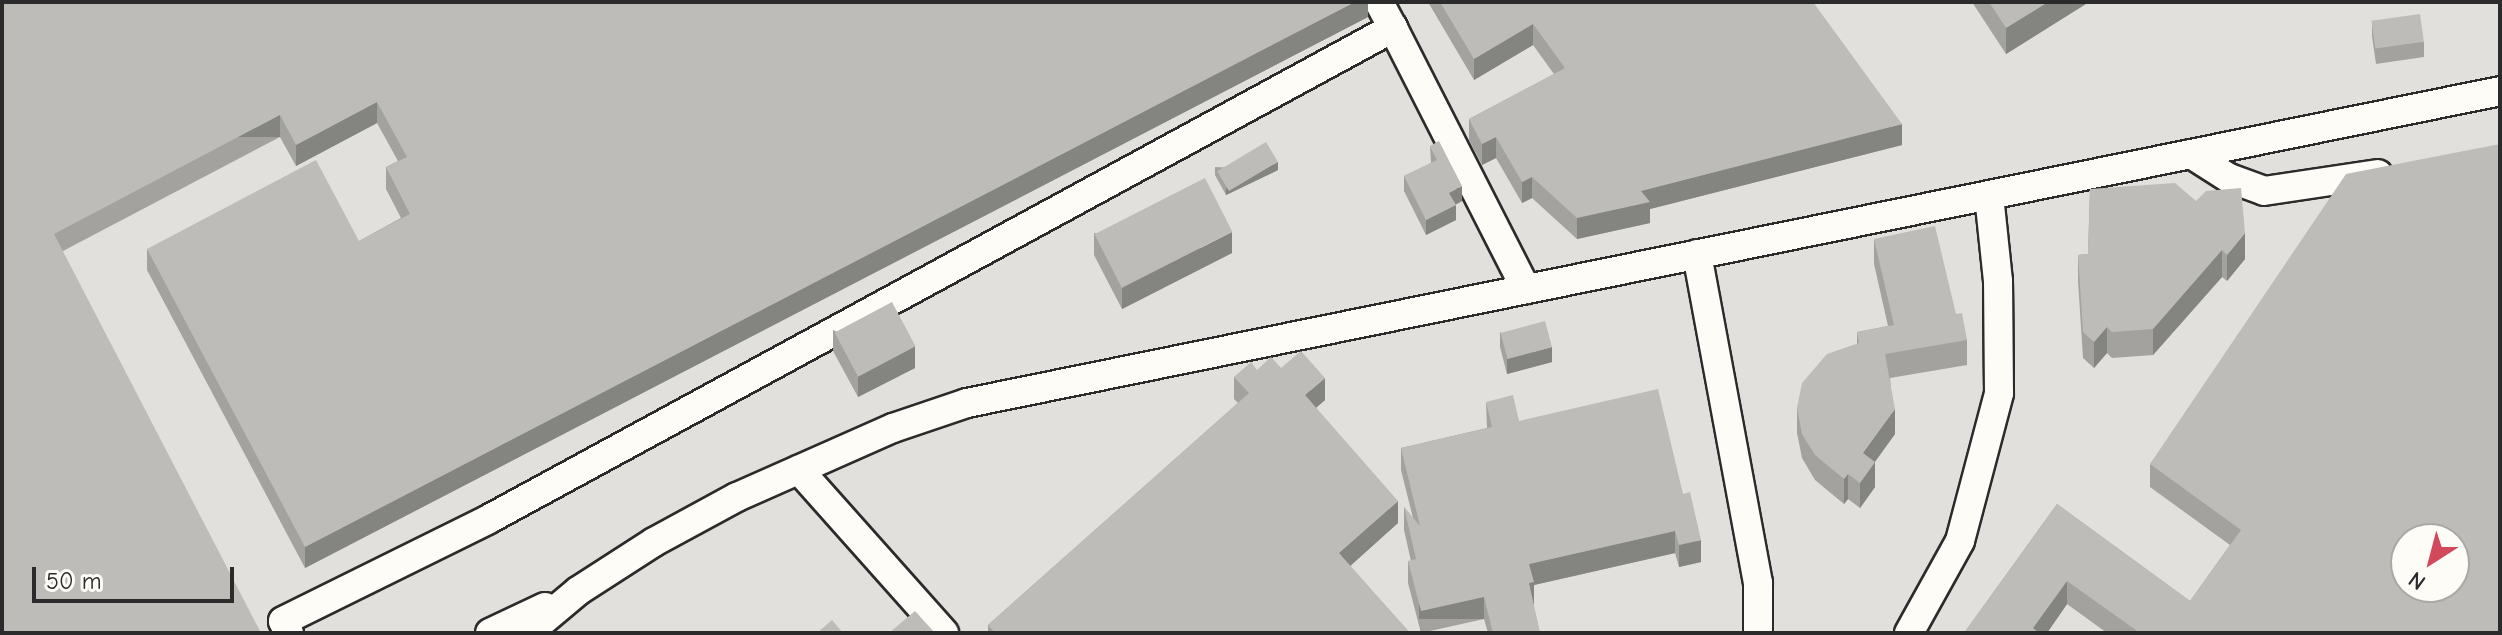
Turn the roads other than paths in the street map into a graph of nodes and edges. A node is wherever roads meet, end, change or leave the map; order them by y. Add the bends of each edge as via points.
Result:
1 (1379, 2) edge
2 (1393, 28) junction
3 (2500, 91) edge
4 (2191, 154) junction
5 (2406, 168) edge
6 (1989, 195) junction
7 (1697, 254) junction
8 (1526, 289) junction
9 (799, 470) junction
10 (578, 591) junction
11 (289, 633) edge
12 (490, 633) edge
13 (528, 633) edge
14 (944, 633) edge
15 (1758, 633) edge
16 (1909, 633) edge

1 - 2 street
2 - 8 street
2 - 11 street via 489,519 283,621
3 - 4 street
4 - 5 street via 2229,178 2264,191
4 - 6 street
6 - 7 street
6 - 16 street via 1998,281 1999,393 1960,541
7 - 8 street
7 - 15 street via 1758,583
8 - 9 street via 967,403 893,428
9 - 10 street via 654,542
9 - 14 street
10 - 12 street
10 - 13 street

